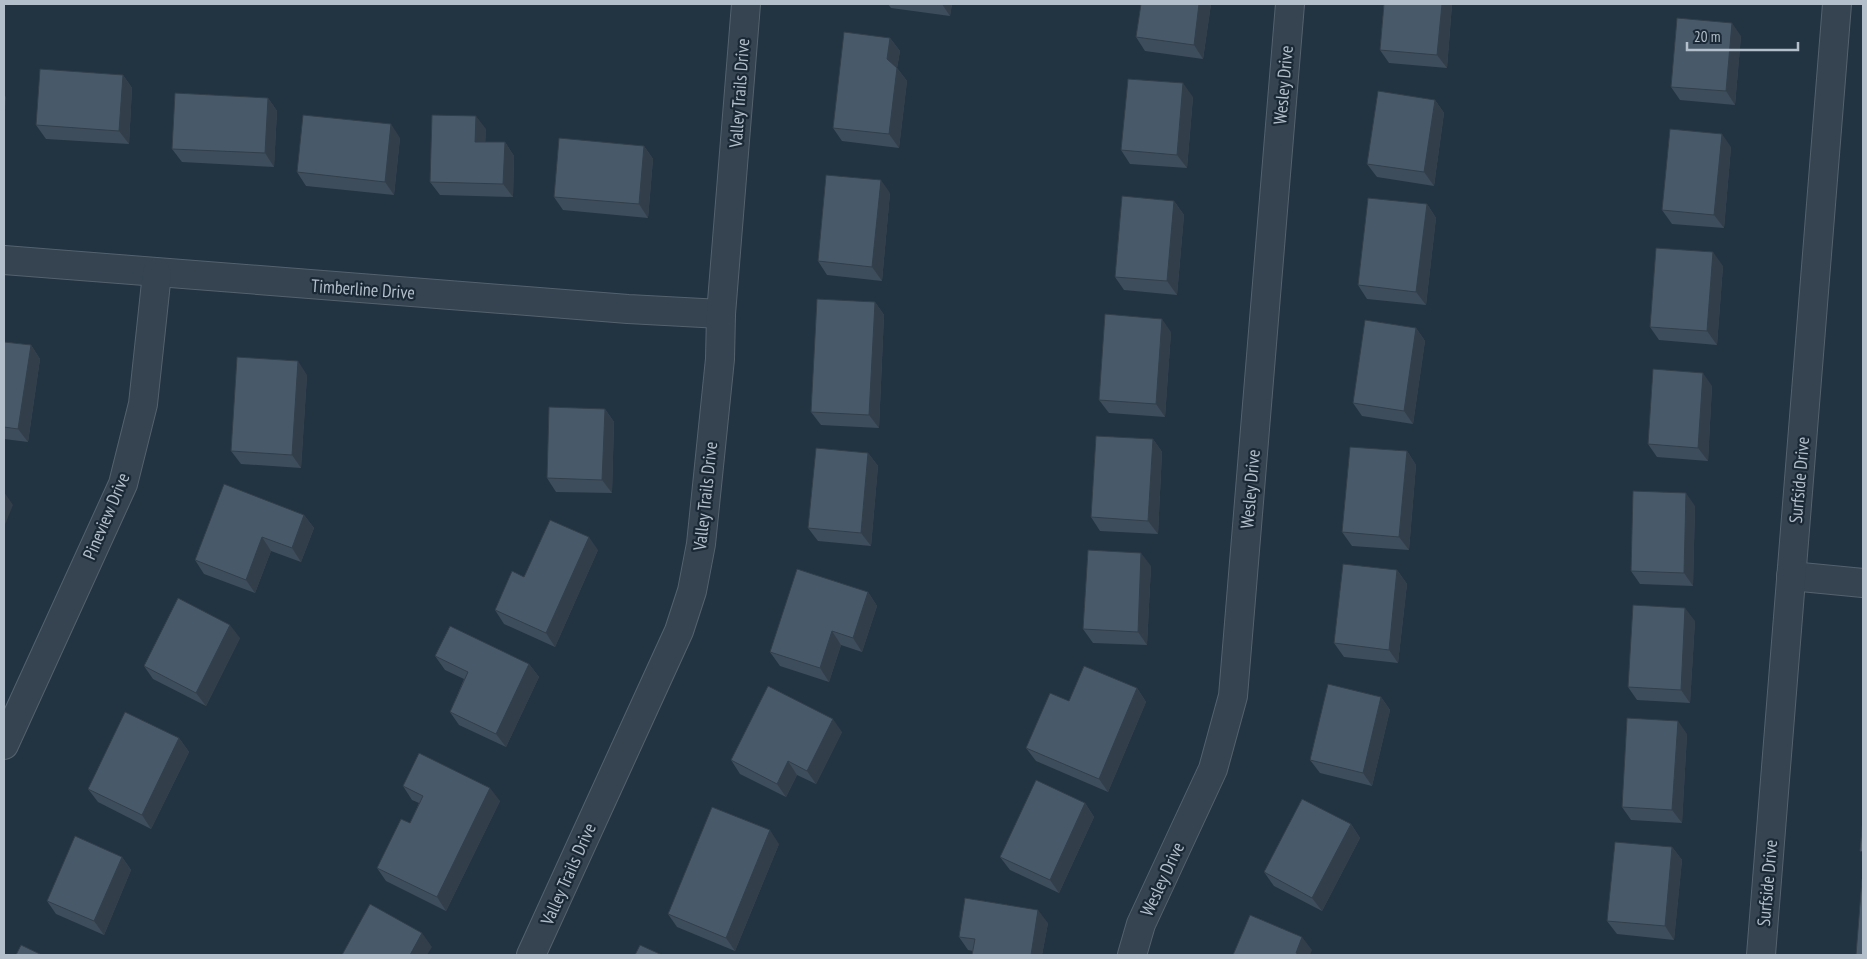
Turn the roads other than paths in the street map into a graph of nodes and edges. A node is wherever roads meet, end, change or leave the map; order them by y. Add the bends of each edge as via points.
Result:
1 (746, 4) edge
2 (1290, 4) edge
3 (1837, 4) edge
4 (4, 260) edge
5 (157, 273) junction
6 (722, 314) junction
7 (1792, 576) junction
8 (1863, 583) edge
9 (4, 745) edge
10 (531, 955) edge
11 (1132, 955) edge
12 (1761, 955) edge

1 - 6 street, Valley Trails Drive
2 - 11 street, Wesley Drive via 1233,696 1212,769 1141,924
3 - 7 street, Surfside Drive
4 - 5 street, Timberline Drive
5 - 6 street, Timberline Drive
5 - 9 street, Pineview Drive via 143,404 123,484
6 - 10 street, Valley Trails Drive via 701,544 692,591 679,630
7 - 8 street
7 - 12 street, Surfside Drive

